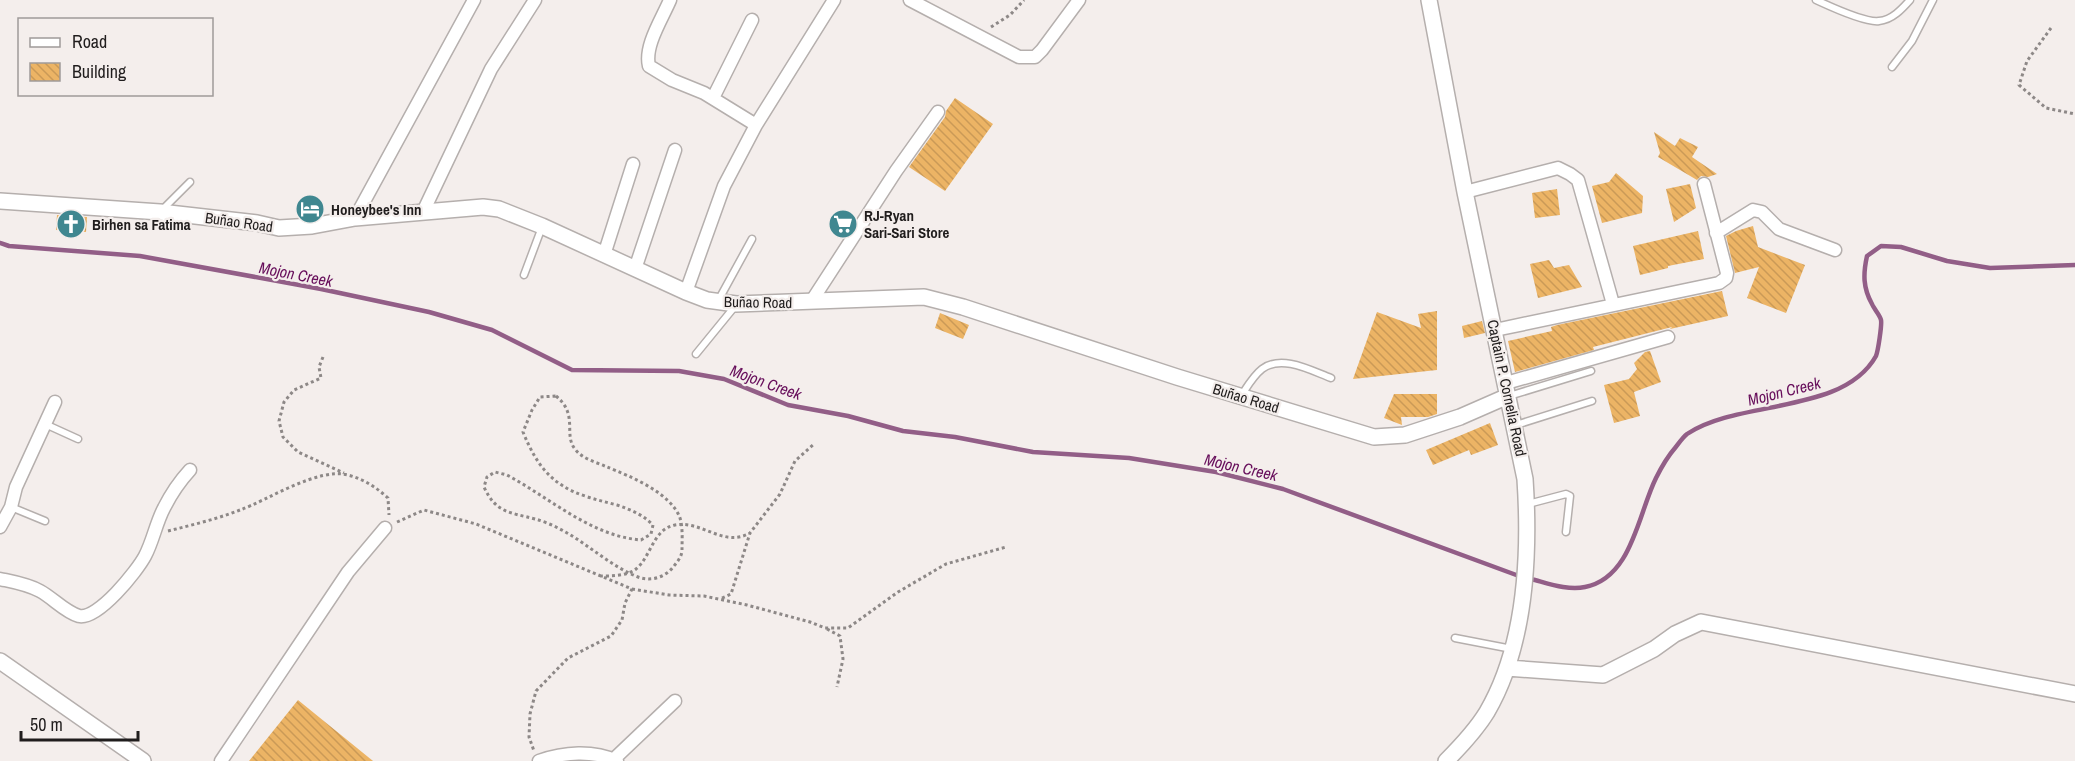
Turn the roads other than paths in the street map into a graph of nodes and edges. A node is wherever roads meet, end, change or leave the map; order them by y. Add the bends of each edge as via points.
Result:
1 (474, 0) edge
2 (535, 0) edge
3 (670, 0) edge
4 (834, 0) edge
5 (910, 0) edge
6 (1079, 0) edge
7 (1429, 0) edge
8 (1816, 0) edge
9 (1910, 0) edge
10 (1933, 0) edge
11 (752, 20) dead end
12 (1892, 67) dead end
13 (713, 98) junction
14 (938, 112) dead end
15 (756, 125) junction
16 (675, 150) dead end
17 (633, 165) dead end
18 (190, 182) dead end
19 (1704, 184) dead end
20 (1465, 192) junction
21 (0, 201) edge
22 (160, 212) junction
23 (423, 212) junction
24 (355, 218) junction
25 (542, 226) junction
26 (1716, 233) junction
27 (753, 239) dead end
28 (1835, 250) dead end
29 (604, 255) junction
30 (635, 269) junction
31 (524, 275) dead end
32 (686, 292) junction
33 (718, 301) junction
34 (811, 302) junction
35 (736, 304) junction
36 (1613, 304) junction
37 (1495, 330) junction
38 (1668, 337) dead end
39 (696, 354) dead end
40 (1592, 371) dead end
41 (1331, 378) dead end
42 (1507, 389) junction
43 (1240, 396) junction
44 (1592, 401) dead end
45 (55, 402) dead end
46 (45, 424) junction
47 (1514, 426) junction
48 (78, 439) dead end
49 (190, 470) dead end
50 (1527, 504) junction
51 (11, 507) junction
52 (45, 521) dead end
53 (0, 527) edge
54 (385, 528) road end
55 (1566, 532) dead end
56 (0, 579) edge
57 (1455, 638) dead end
58 (1512, 649) junction
59 (0, 661) edge
60 (1507, 668) junction
61 (2075, 694) edge
62 (675, 701) dead end
63 (537, 757) edge
64 (615, 760) edge
65 (143, 761) edge
66 (221, 761) edge
67 (1446, 761) edge

1 - 24 street
2 - 23 street via 491,69
3 - 13 street via 650,47 649,66
4 - 15 street
5 - 6 street via 1019,57 1035,57
7 - 20 street, Captain P. Cornelia Road
8 - 9 lane via 1840,12 1879,22 1898,14
10 - 12 lane
11 - 13 street
13 - 15 street
14 - 34 street
15 - 32 street via 724,186
16 - 30 street
17 - 29 street
18 - 22 lane
19 - 26 street
20 - 36 street via 1558,168 1578,180
20 - 37 street, Captain P. Cornelia Road
21 - 22 street, Buñao Road
22 - 24 street, Buñao Road via 279,228
23 - 24 street, Buñao Road
23 - 25 street, Buñao Road via 483,207
25 - 29 street, Buñao Road
25 - 31 lane
26 - 28 street via 1753,210 1762,212 1779,229
26 - 36 street via 1727,273 1723,281
27 - 33 lane
29 - 30 street, Buñao Road
30 - 32 street, Buñao Road
32 - 33 street, Buñao Road
33 - 35 street, Buñao Road
34 - 35 street, Buñao Road
34 - 43 street, Buñao Road via 924,297
35 - 39 lane
36 - 37 street
37 - 42 street, Captain P. Cornelia Road
38 - 42 street
40 - 42 lane
41 - 43 lane via 1290,364 1274,364 1257,374
42 - 43 street, Buñao Road via 1460,417 1405,435 1374,437
42 - 47 street, Captain P. Cornelia Road
44 - 47 lane
45 - 46 street
46 - 48 lane
46 - 51 street
47 - 50 street, Captain P. Cornelia Road
49 - 56 street via 162,511 144,558 108,601 90,614 70,612 40,591
50 - 55 lane via 1570,496
50 - 58 street, Captain P. Cornelia Road via 1526,578
51 - 52 lane
51 - 53 street
54 - 66 street via 348,572
57 - 58 lane
58 - 60 street, Captain P. Cornelia Road
59 - 65 street
60 - 61 street via 1603,675 1701,622
60 - 67 street, Captain P. Cornelia Road via 1487,711
62 - 64 street
63 - 64 street via 584,752

